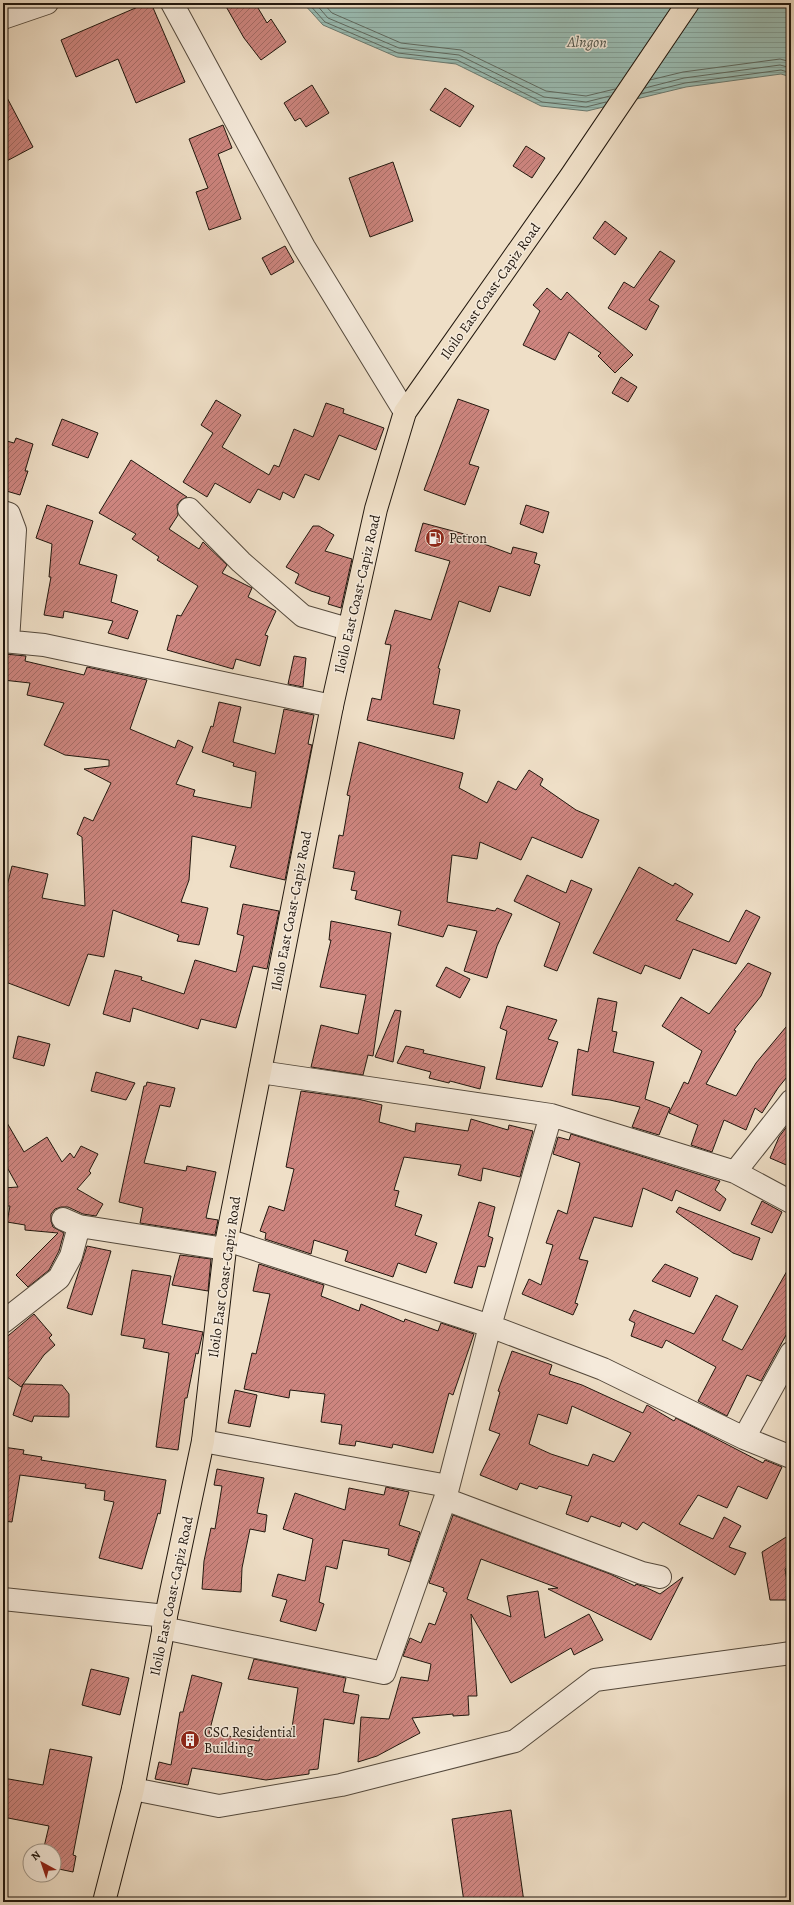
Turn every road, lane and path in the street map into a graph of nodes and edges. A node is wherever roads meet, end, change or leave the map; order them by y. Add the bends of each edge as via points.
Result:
1 (44, 3) edge
2 (172, 3) edge
3 (688, 3) edge
4 (3, 18) edge
5 (405, 412) junction
6 (189, 509) dead end
7 (3, 512) edge
8 (348, 629) junction
9 (5, 641) edge
10 (332, 706) junction
11 (260, 1072) junction
12 (791, 1101) edge
13 (551, 1115) junction
14 (735, 1172) junction
15 (791, 1202) edge
16 (226, 1245) junction
17 (3, 1322) edge
18 (490, 1326) junction
19 (791, 1353) edge
20 (744, 1438) junction
21 (203, 1441) junction
22 (791, 1457) edge
23 (446, 1492) junction
24 (660, 1577) dead end
25 (3, 1599) edge
26 (164, 1622) junction
27 (791, 1653) edge
28 (133, 1789) junction
29 (104, 1902) edge

1 - 4 street
2 - 5 street via 304,247
3 - 5 main road, Iloilo East Coast-Capiz Road via 571,176
5 - 8 main road, Iloilo East Coast-Capiz Road via 376,509
6 - 8 street via 241,562 303,616
7 - 9 street via 9,514 15,530
8 - 10 main road, Iloilo East Coast-Capiz Road
9 - 10 street via 44,645
10 - 11 main road, Iloilo East Coast-Capiz Road
11 - 13 street
11 - 16 main road, Iloilo East Coast-Capiz Road
12 - 14 street
13 - 14 street
13 - 18 street
14 - 15 street
16 - 17 street via 71,1222 70,1256 59,1278
16 - 18 street
16 - 21 main road, Iloilo East Coast-Capiz Road
18 - 20 street via 604,1369
18 - 23 street
19 - 20 street
20 - 22 street
21 - 23 street
21 - 26 main road, Iloilo East Coast-Capiz Road
23 - 24 street via 642,1573
23 - 26 street via 384,1673
25 - 26 street
26 - 28 main road, Iloilo East Coast-Capiz Road
27 - 28 street via 595,1680 515,1742 341,1785 219,1806
28 - 29 main road, Iloilo East Coast-Capiz Road

